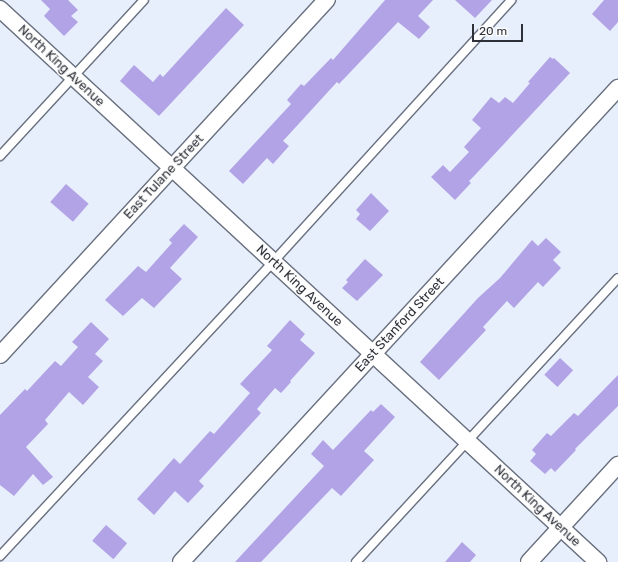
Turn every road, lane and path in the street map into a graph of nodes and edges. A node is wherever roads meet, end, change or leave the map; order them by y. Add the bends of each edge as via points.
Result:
1 (144, 0) edge
2 (327, 0) edge
3 (511, 0) edge
4 (0, 10) edge
5 (73, 77) junction
6 (618, 88) edge
7 (0, 156) edge
8 (172, 168) junction
9 (273, 262) junction
10 (618, 278) edge
11 (373, 354) junction
12 (0, 355) edge
13 (467, 442) junction
14 (618, 465) edge
15 (560, 528) junction
16 (0, 556) edge
17 (181, 562) edge
18 (356, 562) edge
19 (529, 562) edge
20 (598, 562) edge

1 - 5 lane
2 - 8 street, East Tulane Street
3 - 9 lane
4 - 5 street, North King Avenue
5 - 7 lane
5 - 8 street, North King Avenue
6 - 11 street, East Stanford Street
8 - 9 street, North King Avenue
8 - 12 street, East Tulane Street
9 - 11 street, North King Avenue
9 - 16 lane
10 - 13 lane
11 - 13 street, North King Avenue
11 - 17 street, East Stanford Street
13 - 15 street, North King Avenue
13 - 18 lane
14 - 15 street
15 - 19 street
15 - 20 street, North King Avenue

